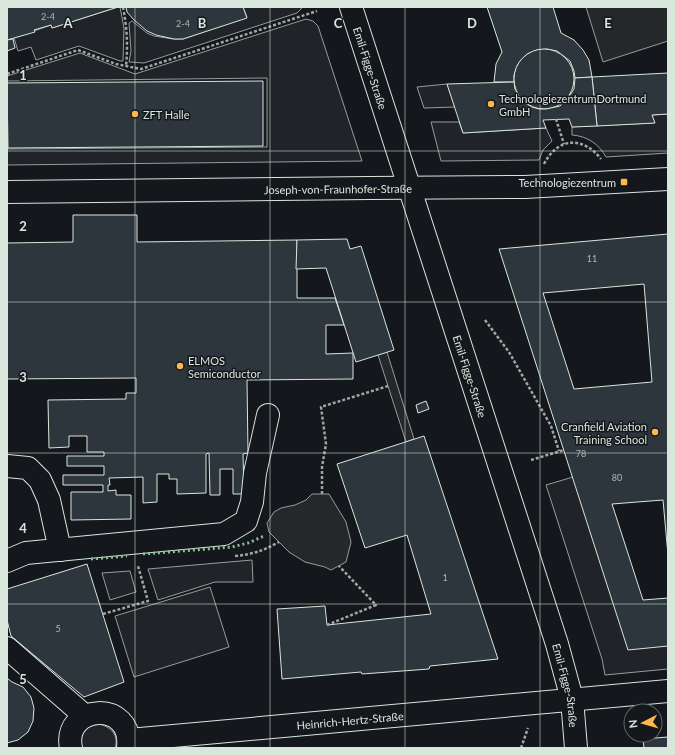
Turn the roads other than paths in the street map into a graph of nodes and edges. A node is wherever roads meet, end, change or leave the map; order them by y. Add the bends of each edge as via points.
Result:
1 (351, 7) edge
2 (668, 179) edge
3 (410, 187) junction
4 (7, 192) edge
5 (268, 415) dead end
6 (7, 466) edge
7 (60, 550) junction
8 (7, 561) edge
9 (7, 648) edge
10 (668, 691) edge
11 (572, 699) junction
12 (85, 716) junction
13 (128, 744) edge
14 (71, 748) edge
15 (576, 748) edge

1 - 3 street, Emil-Figge-Straße
2 - 3 street, Joseph-von-Fraunhofer-Straße via 525,187
3 - 4 street, Joseph-von-Fraunhofer-Straße
3 - 11 street, Emil-Figge-Straße via 557,644
5 - 7 street via 246,522 224,534
6 - 7 street via 28,468 40,480 49,500
7 - 8 street via 26,554
9 - 12 street
10 - 11 street, Heinrich-Hertz-Straße
11 - 13 street, Heinrich-Hertz-Straße
11 - 15 street, Emil-Figge-Straße
12 - 13 street, Heinrich-Hertz-Straße via 102,712 112,714 126,729
12 - 14 street via 77,722 72,731

